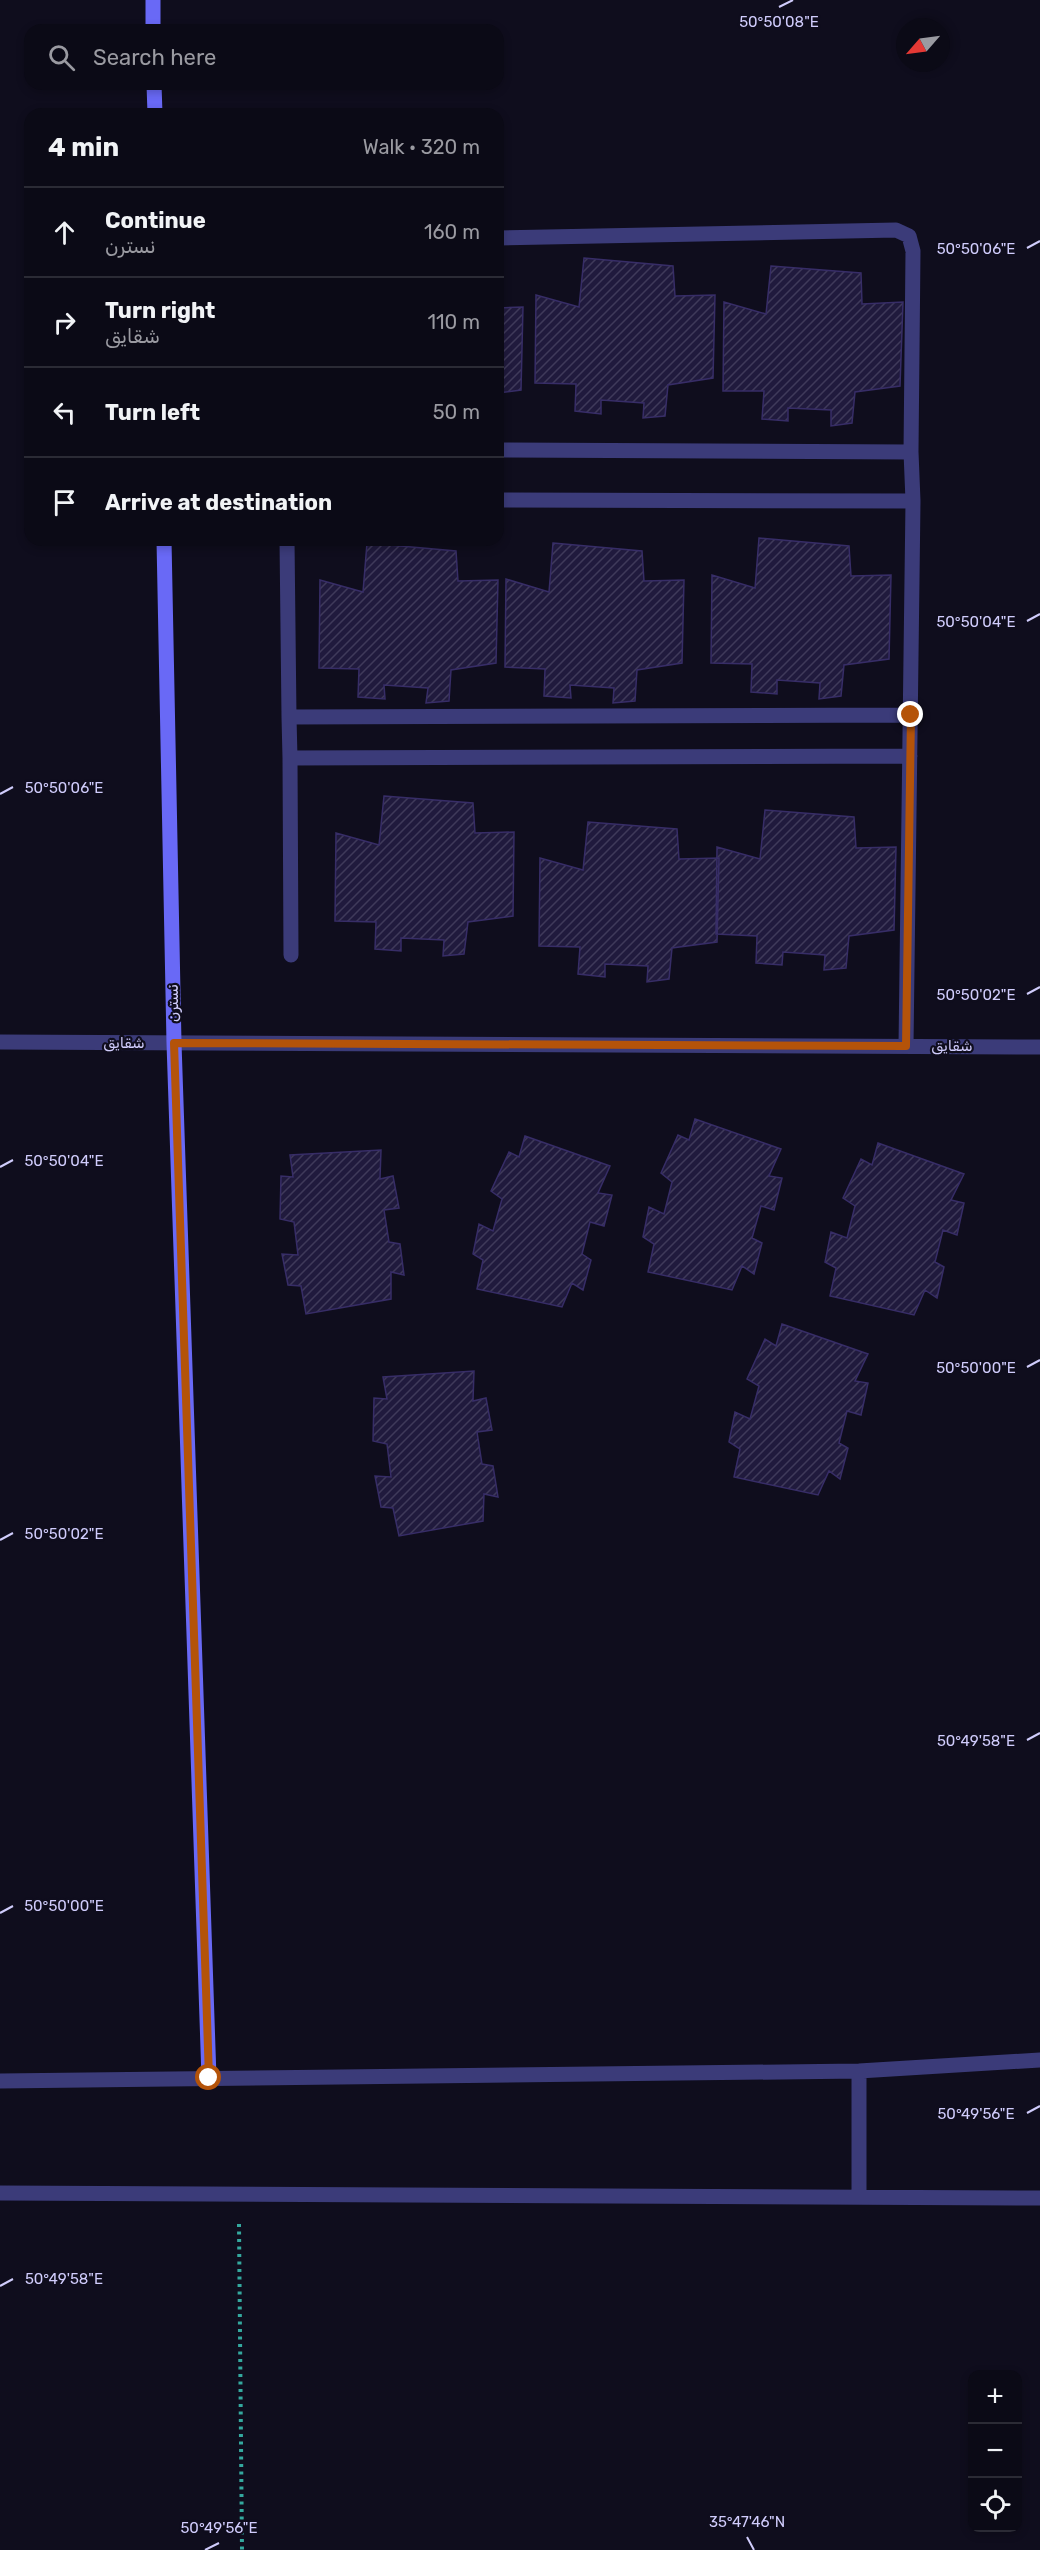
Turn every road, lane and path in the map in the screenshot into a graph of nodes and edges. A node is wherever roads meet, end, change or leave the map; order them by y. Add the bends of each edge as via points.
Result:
1 (153, 0) edge
2 (153, 24) edge
3 (154, 90) edge
4 (155, 108) edge
5 (504, 238) edge
6 (504, 450) edge
7 (911, 452) junction
8 (504, 500) edge
9 (913, 501) junction
10 (164, 546) edge
11 (287, 546) edge
12 (911, 715) junction
13 (289, 717) junction
14 (910, 756) junction
15 (290, 758) junction
16 (291, 955) dead end
17 (0, 1042) edge
18 (174, 1043) junction
19 (906, 1046) junction
20 (1040, 1047) edge
21 (1040, 2060) edge
22 (859, 2071) junction
23 (209, 2078) junction
24 (0, 2081) edge
25 (0, 2193) edge
26 (238, 2193) junction
27 (859, 2197) junction
28 (1040, 2198) edge
29 (242, 2550) edge

1 - 2 street
3 - 4 street
5 - 7 street via 896,230 909,236 913,251
6 - 7 street
7 - 9 street
8 - 9 street
9 - 12 street
10 - 18 street, نسترن
11 - 13 street
12 - 13 street
12 - 14 street
13 - 15 street
14 - 15 street
14 - 19 street
15 - 16 street
17 - 18 street, شقایق
18 - 19 street, شقایق
18 - 23 street, نسترن
19 - 20 street, شقایق
21 - 22 street
22 - 23 street
22 - 27 street
23 - 24 street
25 - 26 street
26 - 27 street
26 - 29 path
27 - 28 street

